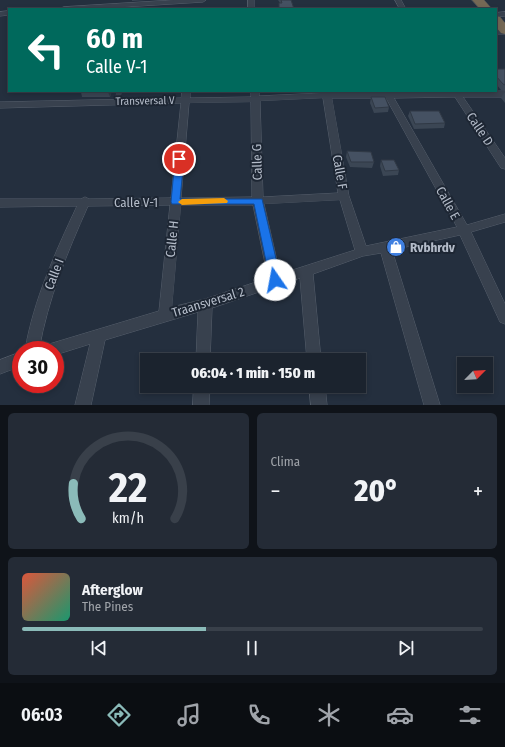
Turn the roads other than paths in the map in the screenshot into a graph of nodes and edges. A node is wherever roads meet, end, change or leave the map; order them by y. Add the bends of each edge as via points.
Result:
1 (202, 0) edge
2 (478, 0) edge
3 (150, 2) edge
4 (75, 8) edge
5 (485, 8) edge
6 (497, 21) edge
7 (505, 31) edge
8 (120, 92) edge
9 (456, 92) edge
10 (327, 93) edge
11 (387, 93) edge
12 (505, 94) edge
13 (255, 95) edge
14 (185, 96) edge
15 (116, 102) junction
16 (0, 105) edge
17 (505, 166) edge
18 (344, 196) junction
19 (85, 201) junction
20 (258, 201) junction
21 (176, 202) junction
22 (0, 203) edge
23 (505, 218) edge
24 (464, 230) junction
25 (385, 247) junction
26 (362, 252) junction
27 (306, 271) junction
28 (275, 280) junction
29 (205, 305) junction
30 (165, 315) junction
31 (505, 318) edge
32 (99, 336) junction
33 (33, 341) edge
34 (64, 346) edge
35 (203, 353) edge
36 (313, 353) edge
37 (12, 362) edge
38 (0, 367) edge
39 (202, 393) edge
40 (318, 393) edge
41 (83, 405) edge
42 (201, 405) edge
43 (319, 405) edge
44 (432, 405) edge

1 - 3 street
2 - 5 highway
3 - 4 street
6 - 7 highway
8 - 15 lane
9 - 11 street, Transversal V
9 - 12 street, Transversal V
9 - 17 street, Calle D
10 - 11 street, Transversal V
10 - 13 street, Transversal V
10 - 18 street, Calle F
11 - 24 street, Calle E
13 - 14 street, Transversal V
13 - 20 street, Calle G
14 - 15 street, Transversal V
14 - 21 street, Calle H
15 - 16 street, Transversal V
18 - 20 street, Calle V-1
18 - 26 street, Calle F
19 - 21 street, Calle V-1
19 - 22 street, Calle V-1
19 - 33 street, Calle I via 36,324
20 - 21 street, Calle V-1
20 - 28 street, Calle G
21 - 30 street, Calle H
23 - 24 street, Traansversal 2
24 - 25 street, Traansversal 2
24 - 31 street, Calle E
25 - 26 street, Traansversal 2
25 - 44 street
26 - 27 street, Traansversal 2
27 - 28 street, Traansversal 2
27 - 36 street
28 - 29 street, Traansversal 2
29 - 30 street, Traansversal 2
29 - 35 street
30 - 32 street, Traansversal 2
32 - 34 street, Traansversal 2
32 - 41 street
37 - 38 street
39 - 42 street
40 - 43 street

